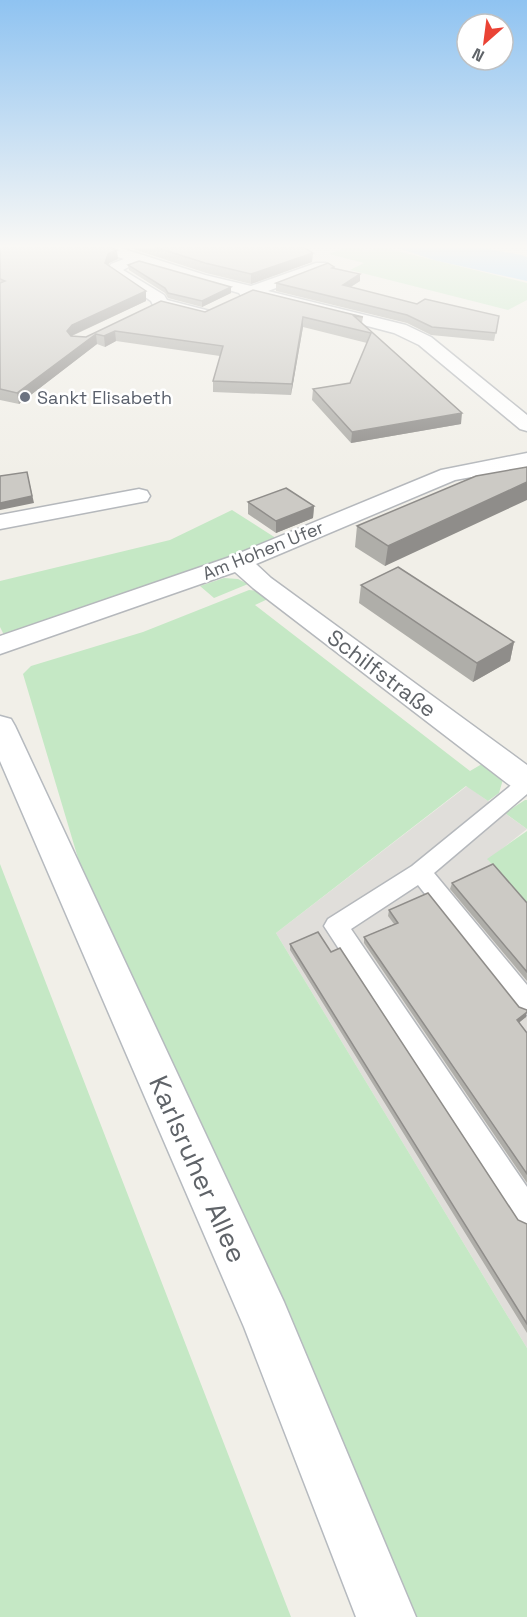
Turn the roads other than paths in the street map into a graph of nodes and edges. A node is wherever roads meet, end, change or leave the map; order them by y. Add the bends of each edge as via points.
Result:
1 (364, 322) edge
2 (527, 424) edge
3 (527, 460) edge
4 (139, 496) dead end
5 (0, 522) edge
6 (239, 562) junction
7 (0, 645) edge
8 (0, 726) edge
9 (527, 783) edge
10 (420, 872) junction
11 (527, 1004) edge
12 (527, 1213) edge
13 (386, 1617) edge

1 - 2 street via 400,329 425,341
3 - 6 street, Am Hohen Ufer via 450,475
4 - 5 street
6 - 7 street, Am Hohen Ufer
6 - 9 street, Schilfstraße
8 - 13 street, Karlsruher Allee via 266,1320
9 - 10 lane
10 - 11 lane
10 - 12 lane via 336,926

